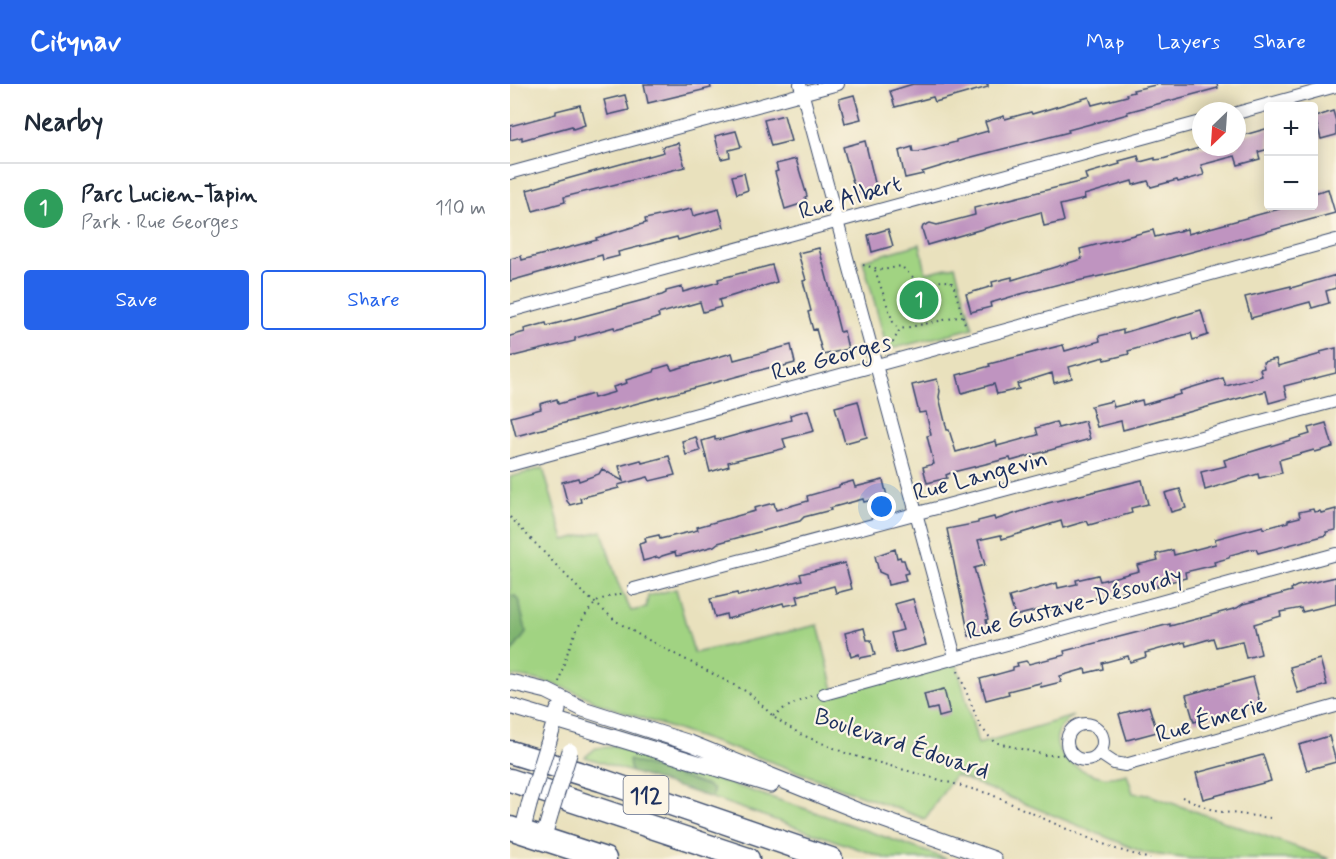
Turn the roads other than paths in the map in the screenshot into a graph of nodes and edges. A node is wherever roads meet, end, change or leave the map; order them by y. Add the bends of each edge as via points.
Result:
1 (838, 84) edge
2 (1336, 86) edge
3 (801, 89) edge
4 (1246, 111) edge
5 (1192, 125) edge
6 (510, 173) edge
7 (838, 222) junction
8 (1336, 240) edge
9 (510, 311) edge
10 (875, 367) junction
11 (1336, 401) edge
12 (510, 465) edge
13 (917, 513) junction
14 (1336, 554) edge
15 (629, 591) road end
16 (956, 663) junction
17 (510, 682) edge
18 (559, 692) junction
19 (817, 694) road end
20 (510, 705) edge
21 (1336, 706) edge
22 (583, 709) junction
23 (555, 719) junction
24 (578, 726) junction
25 (510, 752) edge
26 (1099, 753) junction
27 (510, 780) edge
28 (856, 810) junction
29 (516, 830) edge
30 (543, 839) junction
31 (606, 859) edge
32 (748, 859) edge
33 (831, 859) edge
34 (994, 859) edge

1 - 3 street
2 - 4 street
3 - 6 street
3 - 7 street
5 - 7 street, Rue Albert
7 - 9 street, Rue Albert
7 - 10 street
8 - 10 street, Rue Georges
10 - 12 street, Rue Georges
10 - 13 street
11 - 13 street, Rue Langevin
13 - 15 street, Rue Langevin
13 - 16 street
14 - 16 street, Rue Gustave-Désourdy
16 - 19 street, Rue Gustave-Désourdy
17 - 18 street
18 - 22 street
18 - 23 street
20 - 23 street
21 - 26 street, Rue Émerie via 1128,764 1114,763
22 - 24 street
22 - 28 street via 690,743
23 - 24 street
23 - 29 street, bridge via 529,805
24 - 28 street
24 - 30 street, bridge
25 - 33 highway, 112
26 - 26 street, Rue Émerie via 1092,759 1077,758 1068,743 1071,732 1086,724 1095,727 1101,733 1103,745
27 - 32 highway, 112
28 - 34 street
29 - 30 highway
30 - 31 highway

